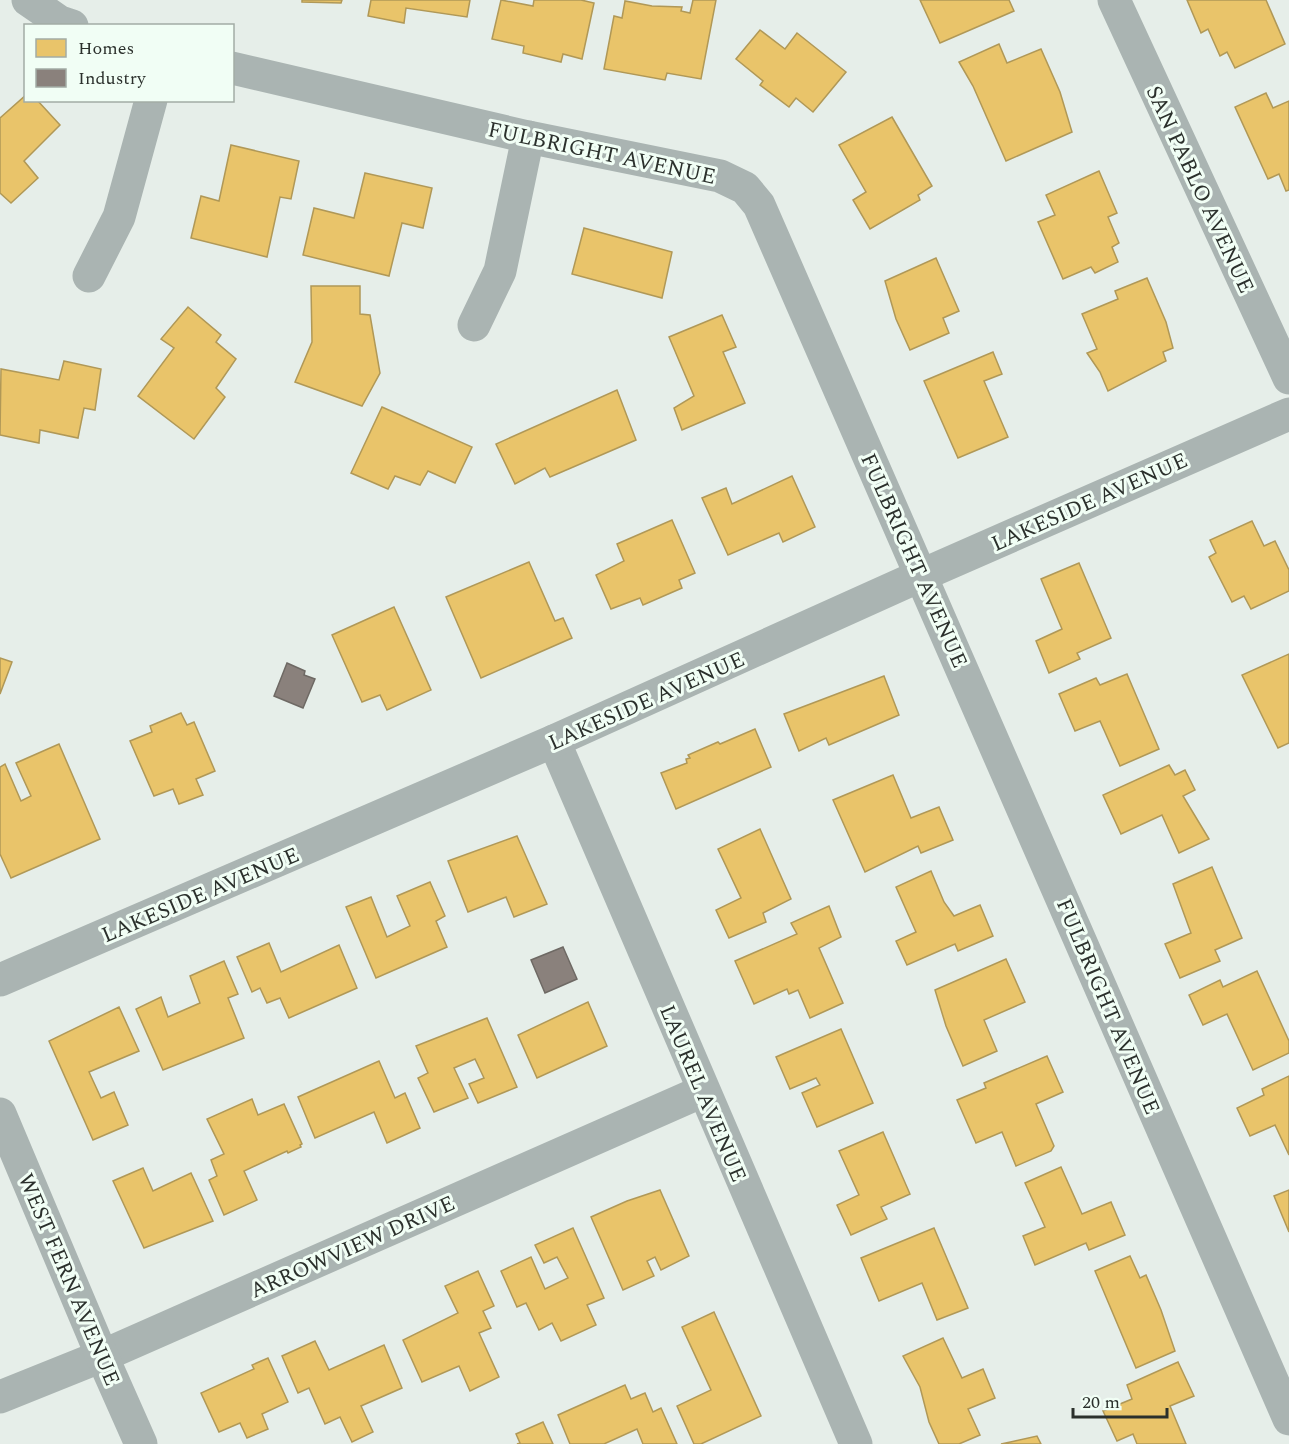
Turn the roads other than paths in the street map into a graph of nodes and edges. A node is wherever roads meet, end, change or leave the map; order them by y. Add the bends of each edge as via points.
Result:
1 (28, 0) edge
2 (1114, 0) edge
3 (66, 24) edge
4 (234, 68) edge
5 (150, 102) edge
6 (528, 137) junction
7 (88, 276) dead end
8 (474, 325) dead end
9 (1289, 378) edge
10 (1289, 414) edge
11 (922, 575) junction
12 (554, 741) junction
13 (0, 980) edge
14 (703, 1091) junction
15 (0, 1114) edge
16 (102, 1356) junction
17 (0, 1397) edge
18 (1289, 1419) edge
19 (141, 1444) edge
20 (856, 1444) edge

1 - 3 street
2 - 9 street, SAN PABLO AVENUE
4 - 6 street, FULBRIGHT AVENUE
5 - 7 street via 119,217
6 - 8 street via 500,271
6 - 11 street, FULBRIGHT AVENUE via 720,176 745,188 759,205
10 - 11 street, LAKESIDE AVENUE
11 - 12 street, LAKESIDE AVENUE
11 - 18 street, FULBRIGHT AVENUE
12 - 13 street, LAKESIDE AVENUE
12 - 14 street, LAUREL AVENUE
14 - 16 street, ARROWVIEW DRIVE
14 - 20 street, LAUREL AVENUE
15 - 16 street, WEST FERN AVENUE
16 - 17 street, ARROWVIEW DRIVE
16 - 19 street, WEST FERN AVENUE

